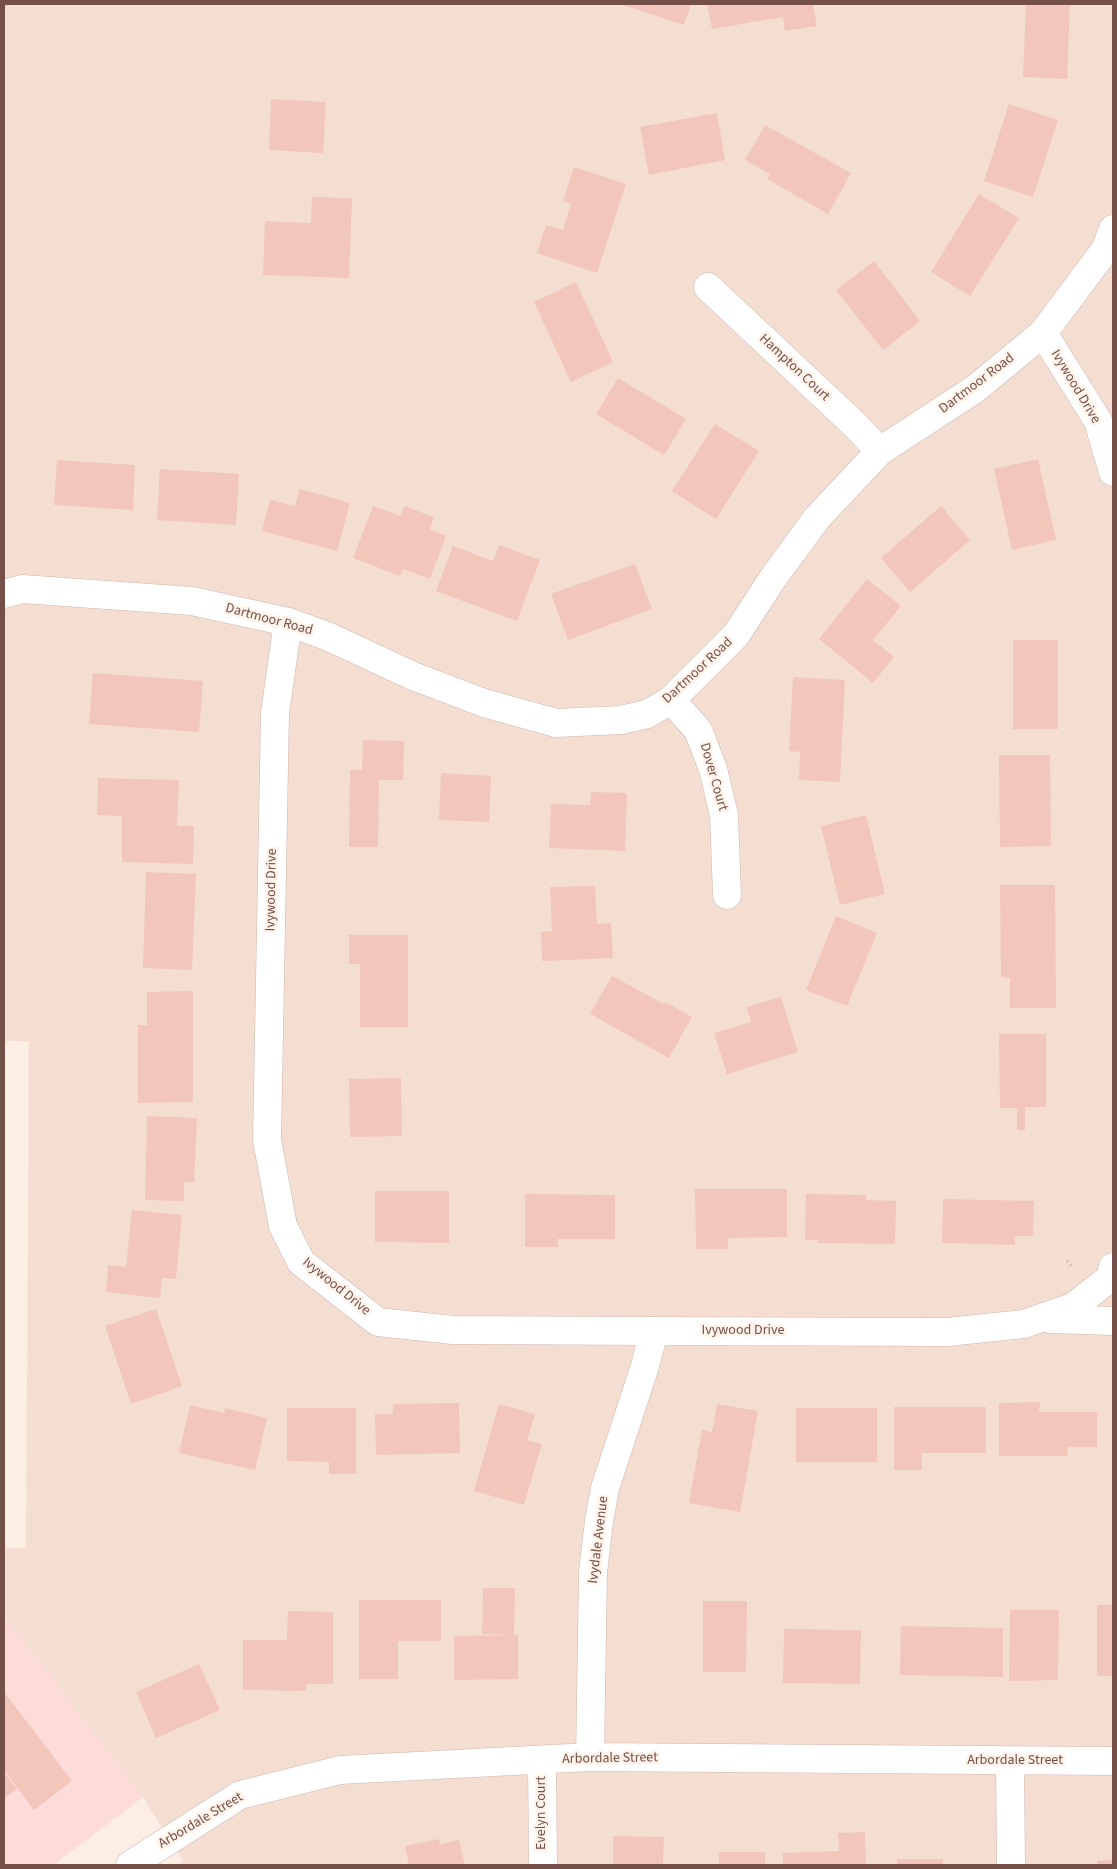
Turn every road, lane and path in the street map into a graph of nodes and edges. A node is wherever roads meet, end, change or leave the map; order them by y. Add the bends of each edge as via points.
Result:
1 (1113, 229) edge
2 (708, 287) dead end
3 (1042, 333) junction
4 (880, 451) junction
5 (1113, 472) edge
6 (4, 594) edge
7 (288, 622) junction
8 (671, 700) junction
9 (727, 895) dead end
10 (1067, 1262) dead end
11 (1113, 1267) edge
12 (1075, 1272) dead end
13 (1040, 1319) junction
14 (1113, 1321) edge
15 (654, 1331) junction
16 (590, 1757) junction
17 (542, 1760) junction
18 (1010, 1761) junction
19 (1113, 1761) edge
20 (130, 1865) edge
21 (543, 1865) edge
22 (1011, 1865) edge

1 - 3 street, Dartmoor Road via 1105,250
2 - 4 street, Hampton Court
3 - 4 street, Dartmoor Road via 975,390
3 - 5 street, Ivywood Drive via 1098,421
4 - 8 street, Dartmoor Road via 817,518 736,635
6 - 7 street, Dartmoor Road via 22,589 192,602
7 - 8 street, Dartmoor Road via 484,703 556,723 621,720 647,714
7 - 15 street, Ivywood Drive via 275,713 267,1140 283,1226 301,1262 378,1322 453,1330
8 - 9 street, Dover Court via 698,730 713,769 724,815
10 - 12 path
11 - 13 street, Ivywood Drive via 1110,1278 1073,1307
13 - 14 street, Ivywood Drive
13 - 15 street, Ivywood Drive via 1024,1324 947,1332
15 - 16 street, Ivydale Avenue via 605,1488 599,1521 593,1572
16 - 17 street, Arbordale Street
16 - 18 street, Arbordale Street
17 - 20 street, Arbordale Street via 340,1770 240,1795
17 - 21 street, Evelyn Court
18 - 19 street, Arbordale Street
18 - 22 street

